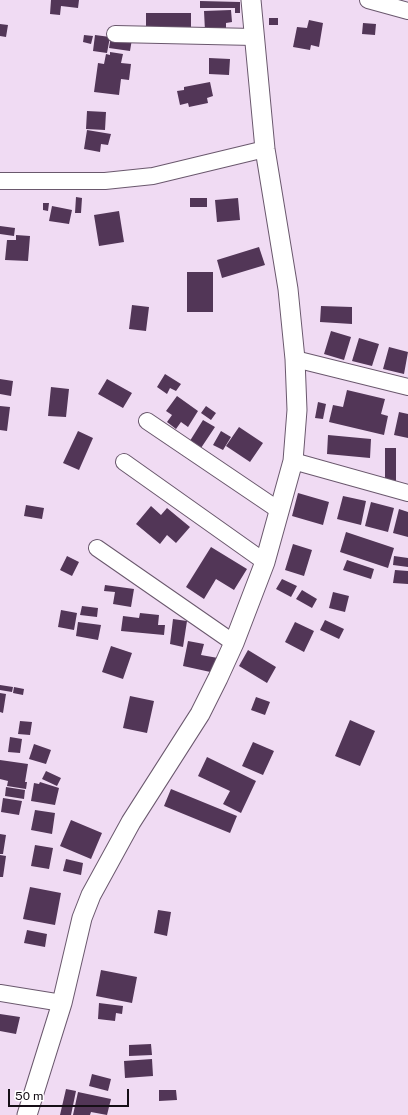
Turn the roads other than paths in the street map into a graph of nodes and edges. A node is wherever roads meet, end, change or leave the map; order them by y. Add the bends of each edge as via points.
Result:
1 (251, 0) edge
2 (368, 0) edge
3 (408, 11) edge
4 (116, 34) dead end
5 (254, 37) junction
6 (265, 149) junction
7 (0, 181) edge
8 (295, 359) junction
9 (408, 387) edge
10 (147, 421) dead end
11 (293, 461) junction
12 (124, 462) dead end
13 (408, 493) edge
14 (280, 511) junction
15 (98, 548) dead end
16 (265, 562) junction
17 (234, 643) junction
18 (0, 993) edge
19 (62, 1003) junction
20 (27, 1115) edge

1 - 5 street
2 - 3 street
4 - 5 street
5 - 6 street
6 - 7 street via 153,176 105,181
6 - 8 street via 288,289
8 - 9 street
8 - 11 street via 297,410
10 - 14 street
11 - 13 street
11 - 14 street
12 - 16 street
14 - 16 street
15 - 17 street
16 - 17 street
17 - 19 street via 200,714 132,822 91,895 82,918
18 - 19 street
19 - 20 street

